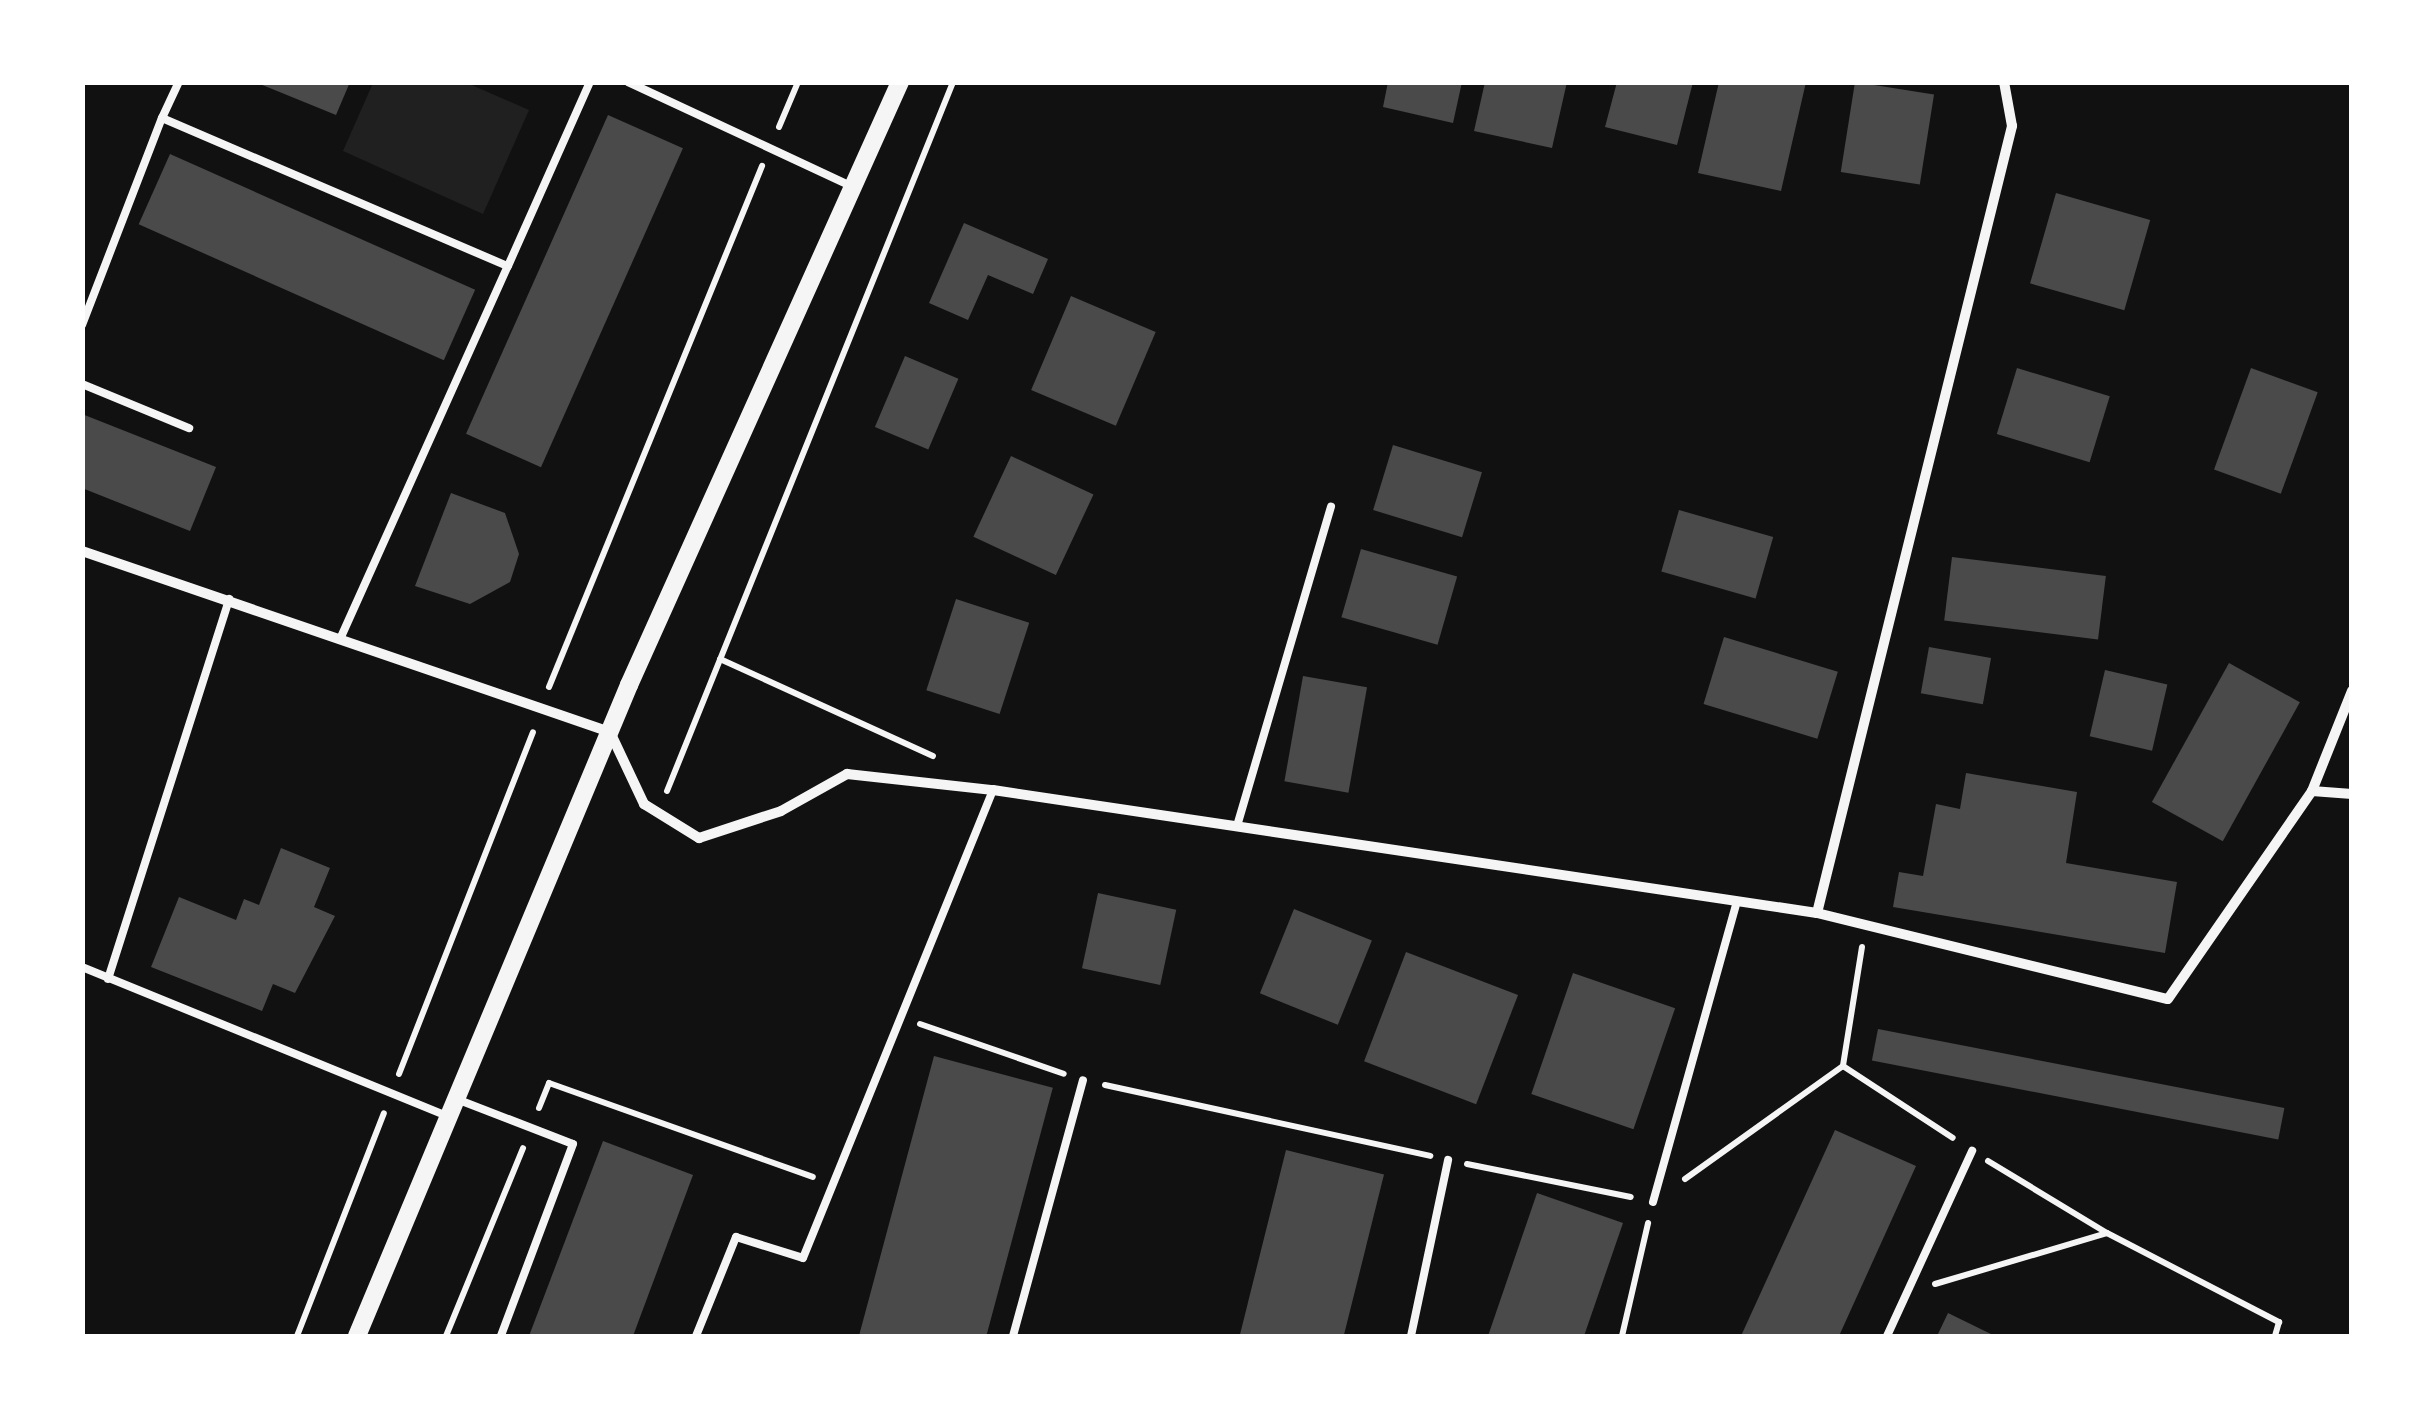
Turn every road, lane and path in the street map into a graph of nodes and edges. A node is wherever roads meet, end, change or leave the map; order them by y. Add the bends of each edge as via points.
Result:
1 (179, 82) edge
2 (590, 82) edge
3 (628, 82) edge
4 (900, 82) edge
5 (953, 82) edge
6 (2004, 82) edge
7 (162, 118) junction
8 (853, 186) junction
9 (508, 266) junction
10 (82, 325) edge
11 (82, 384) edge
12 (189, 428) dead end
13 (1331, 507) dead end
14 (82, 551) edge
15 (228, 599) junction
16 (341, 637) junction
17 (720, 659) junction
18 (2352, 691) edge
19 (610, 732) junction
20 (944, 762) dead end
21 (993, 790) junction
22 (2312, 791) junction
23 (2352, 794) edge
24 (657, 816) junction
25 (1237, 826) junction
26 (1737, 902) junction
27 (1817, 913) junction
28 (1865, 922) junction
29 (82, 967) edge
30 (108, 979) junction
31 (901, 1018) junction
32 (1083, 1080) junction
33 (455, 1109) junction
34 (531, 1127) junction
35 (1972, 1150) junction
36 (1448, 1160) joint
37 (831, 1184) junction
38 (1653, 1202) joint
39 (2107, 1233) junction
40 (1905, 1292) junction
41 (357, 1336) edge
42 (446, 1336) edge
43 (500, 1336) edge
44 (696, 1336) edge
45 (1013, 1336) edge
46 (1411, 1336) edge
47 (1622, 1336) edge
48 (1887, 1336) edge
49 (2275, 1336) edge

1 - 7 lane
2 - 9 lane
3 - 8 lane
4 - 8 street
5 - 17 path
6 - 27 street via 2012,126
7 - 9 lane
7 - 10 lane
8 - 19 street
9 - 16 lane
11 - 12 lane
13 - 25 lane
14 - 15 street
15 - 16 street
15 - 30 lane
16 - 19 street
17 - 20 path
17 - 24 path
18 - 22 street
19 - 24 street
19 - 33 street
21 - 24 street via 847,774 782,811 699,838
21 - 25 street
21 - 31 lane
22 - 23 street
22 - 28 street via 2168,1000
25 - 26 street
26 - 27 street
26 - 38 lane
27 - 28 street
28 - 35 path via 1842,1066
29 - 30 lane
30 - 33 lane
31 - 32 path
31 - 37 lane
32 - 36 path
32 - 45 lane
33 - 34 lane
33 - 41 street
34 - 37 path via 549,1083
34 - 42 path
34 - 43 lane via 574,1144
35 - 39 path
35 - 40 lane
36 - 46 lane
37 - 44 lane via 803,1258 736,1237
38 - 47 path
39 - 40 path
39 - 49 path via 2279,1322
40 - 48 lane

